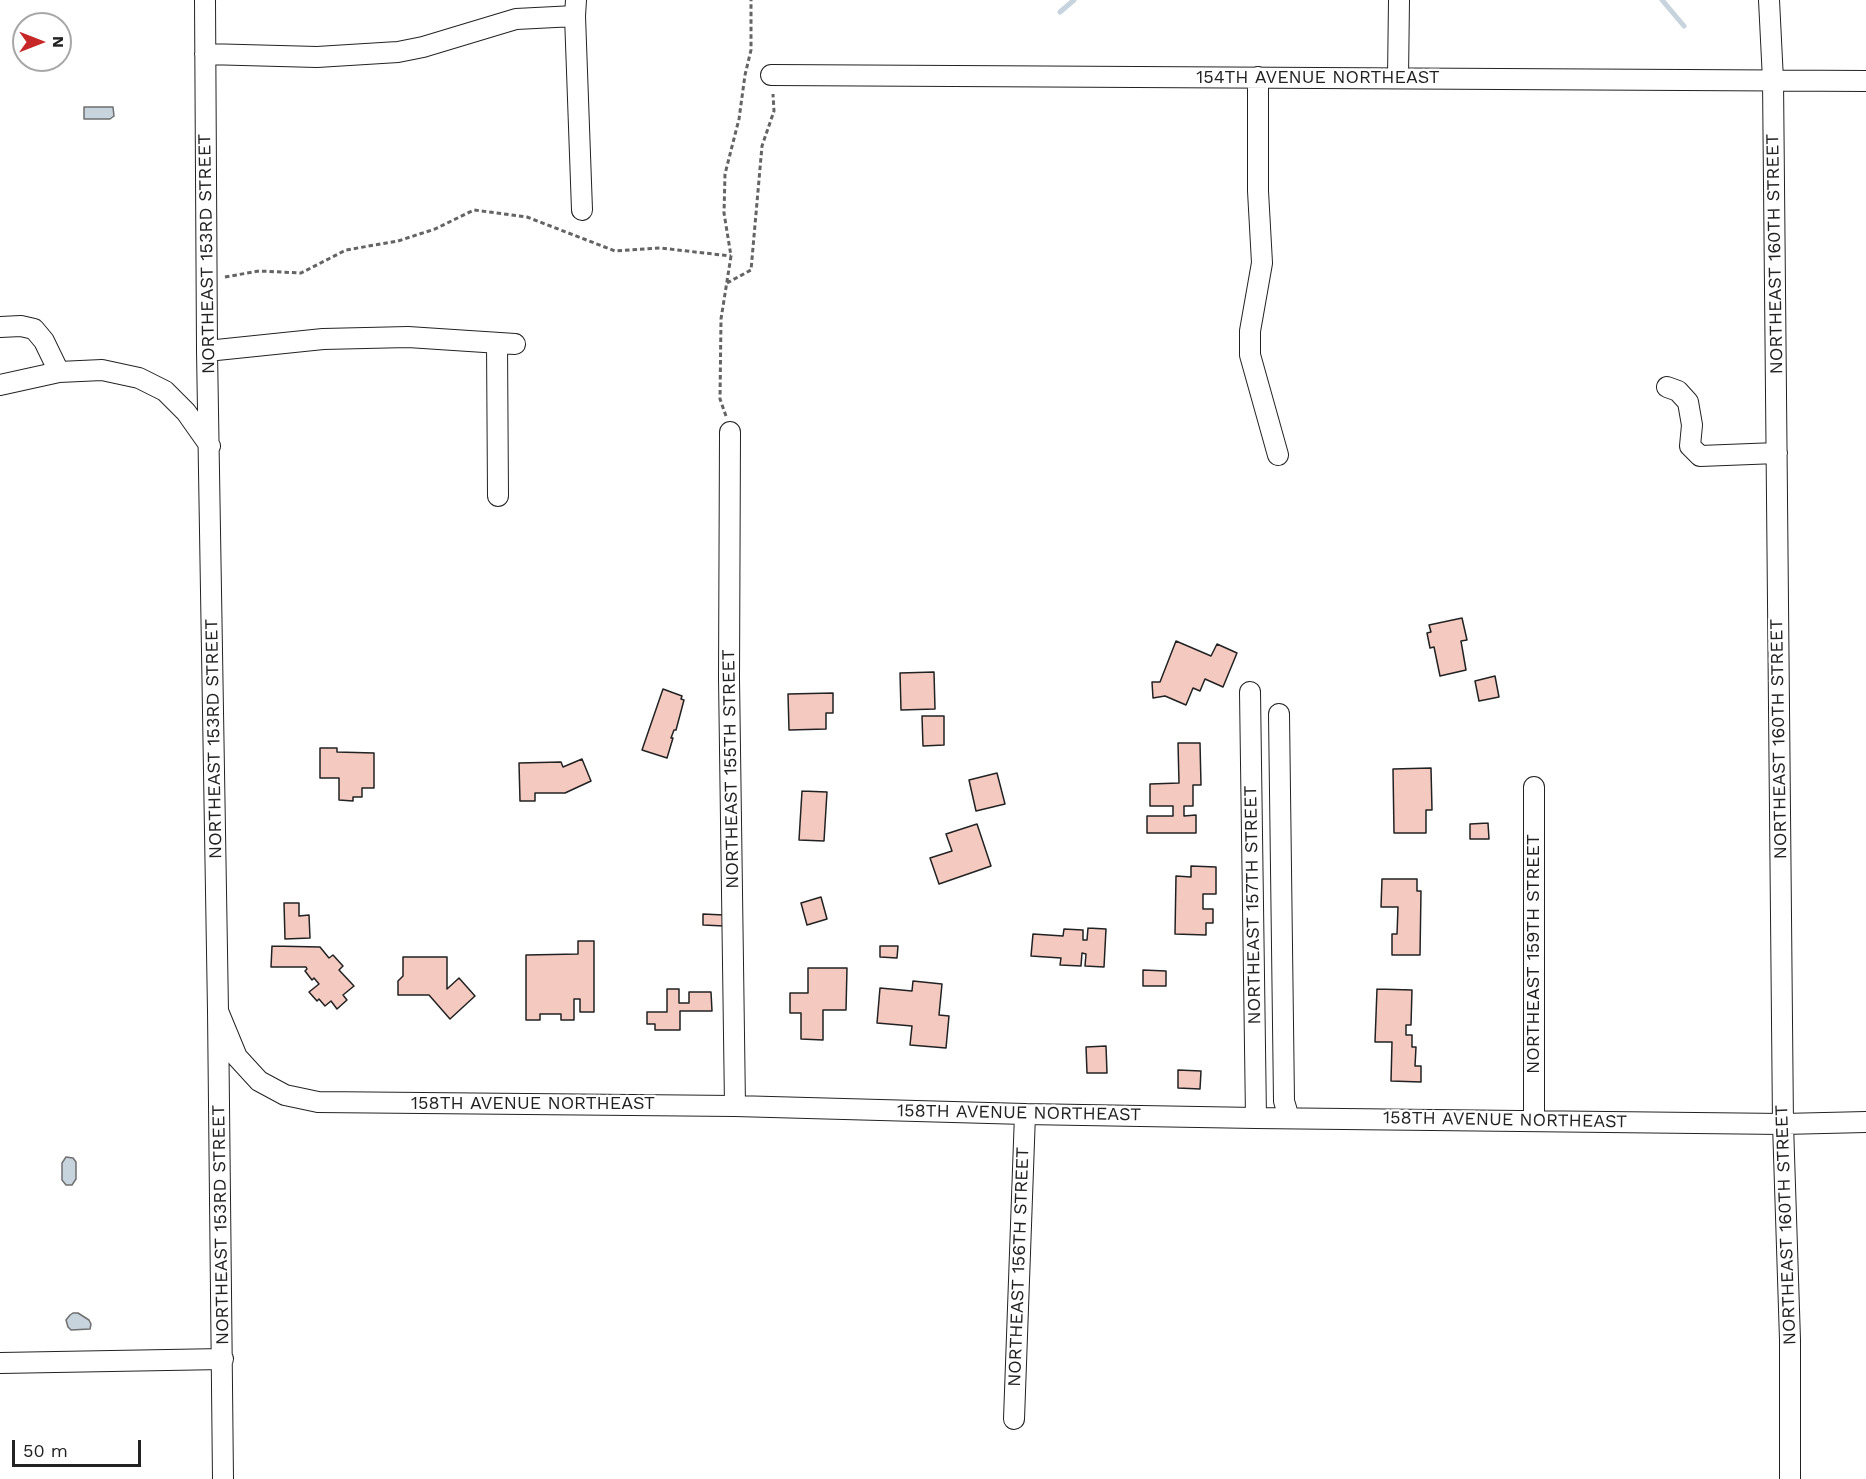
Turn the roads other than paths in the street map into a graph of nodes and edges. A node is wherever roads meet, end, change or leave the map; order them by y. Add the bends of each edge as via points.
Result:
1 (204, 0) edge
2 (1399, 0) edge
3 (1769, 0) edge
4 (576, 8) edge
5 (205, 54) junction
6 (771, 75) road end
7 (1258, 77) junction
8 (1398, 78) junction
9 (1773, 80) junction
10 (1866, 81) edge
11 (582, 210) dead end
12 (0, 327) edge
13 (207, 351) junction
14 (59, 372) junction
15 (0, 385) edge
16 (1668, 387) dead end
17 (730, 432) road end
18 (210, 446) junction
19 (1777, 453) junction
20 (1278, 455) dead end
21 (498, 496) dead end
22 (1250, 692) dead end
23 (1279, 714) dead end
24 (1534, 787) dead end
25 (218, 1011) junction
26 (735, 1106) junction
27 (1025, 1114) junction
28 (1256, 1118) junction
29 (1289, 1118) junction
30 (1534, 1120) junction
31 (1866, 1122) edge
32 (1783, 1124) junction
33 (223, 1359) junction
34 (0, 1363) edge
35 (1014, 1419) dead end
36 (223, 1479) edge
37 (1790, 1479) edge

1 - 5 street, NORTHEAST 153RD STREET
2 - 8 street
3 - 9 street, NORTHEAST 160TH STREET
4 - 5 street via 516,19 398,52 317,57
4 - 11 street
5 - 13 street, NORTHEAST 153RD STREET
6 - 7 street, 154TH AVENUE NORTHEAST
7 - 8 street, 154TH AVENUE NORTHEAST
7 - 20 street via 1262,263 1250,331 1250,355
8 - 9 street, 154TH AVENUE NORTHEAST
9 - 10 street, 154TH AVENUE NORTHEAST
9 - 19 street, NORTHEAST 160TH STREET
12 - 14 street via 34,329
13 - 18 street, NORTHEAST 153RD STREET
13 - 21 street via 323,339 408,337 506,343
14 - 15 street
14 - 18 street via 102,369 139,378 165,391
16 - 19 street via 1688,402 1690,446 1700,456
17 - 26 street, NORTHEAST 155TH STREET
18 - 25 street, NORTHEAST 153RD STREET
19 - 32 street, NORTHEAST 160TH STREET
22 - 28 street, NORTHEAST 157TH STREET
23 - 29 street via 1284,1101
24 - 30 street, NORTHEAST 159TH STREET
25 - 26 street, 158TH AVENUE NORTHEAST via 237,1057 259,1081 285,1095 318,1102
25 - 33 street, NORTHEAST 153RD STREET
26 - 27 street, 158TH AVENUE NORTHEAST
27 - 28 street, 158TH AVENUE NORTHEAST
27 - 35 street, NORTHEAST 156TH STREET
28 - 29 street, 158TH AVENUE NORTHEAST
29 - 30 street, 158TH AVENUE NORTHEAST
30 - 32 street, 158TH AVENUE NORTHEAST
31 - 32 street, 158TH AVENUE NORTHEAST
32 - 37 street, NORTHEAST 160TH STREET
33 - 34 street
33 - 36 street, NORTHEAST 153RD STREET

